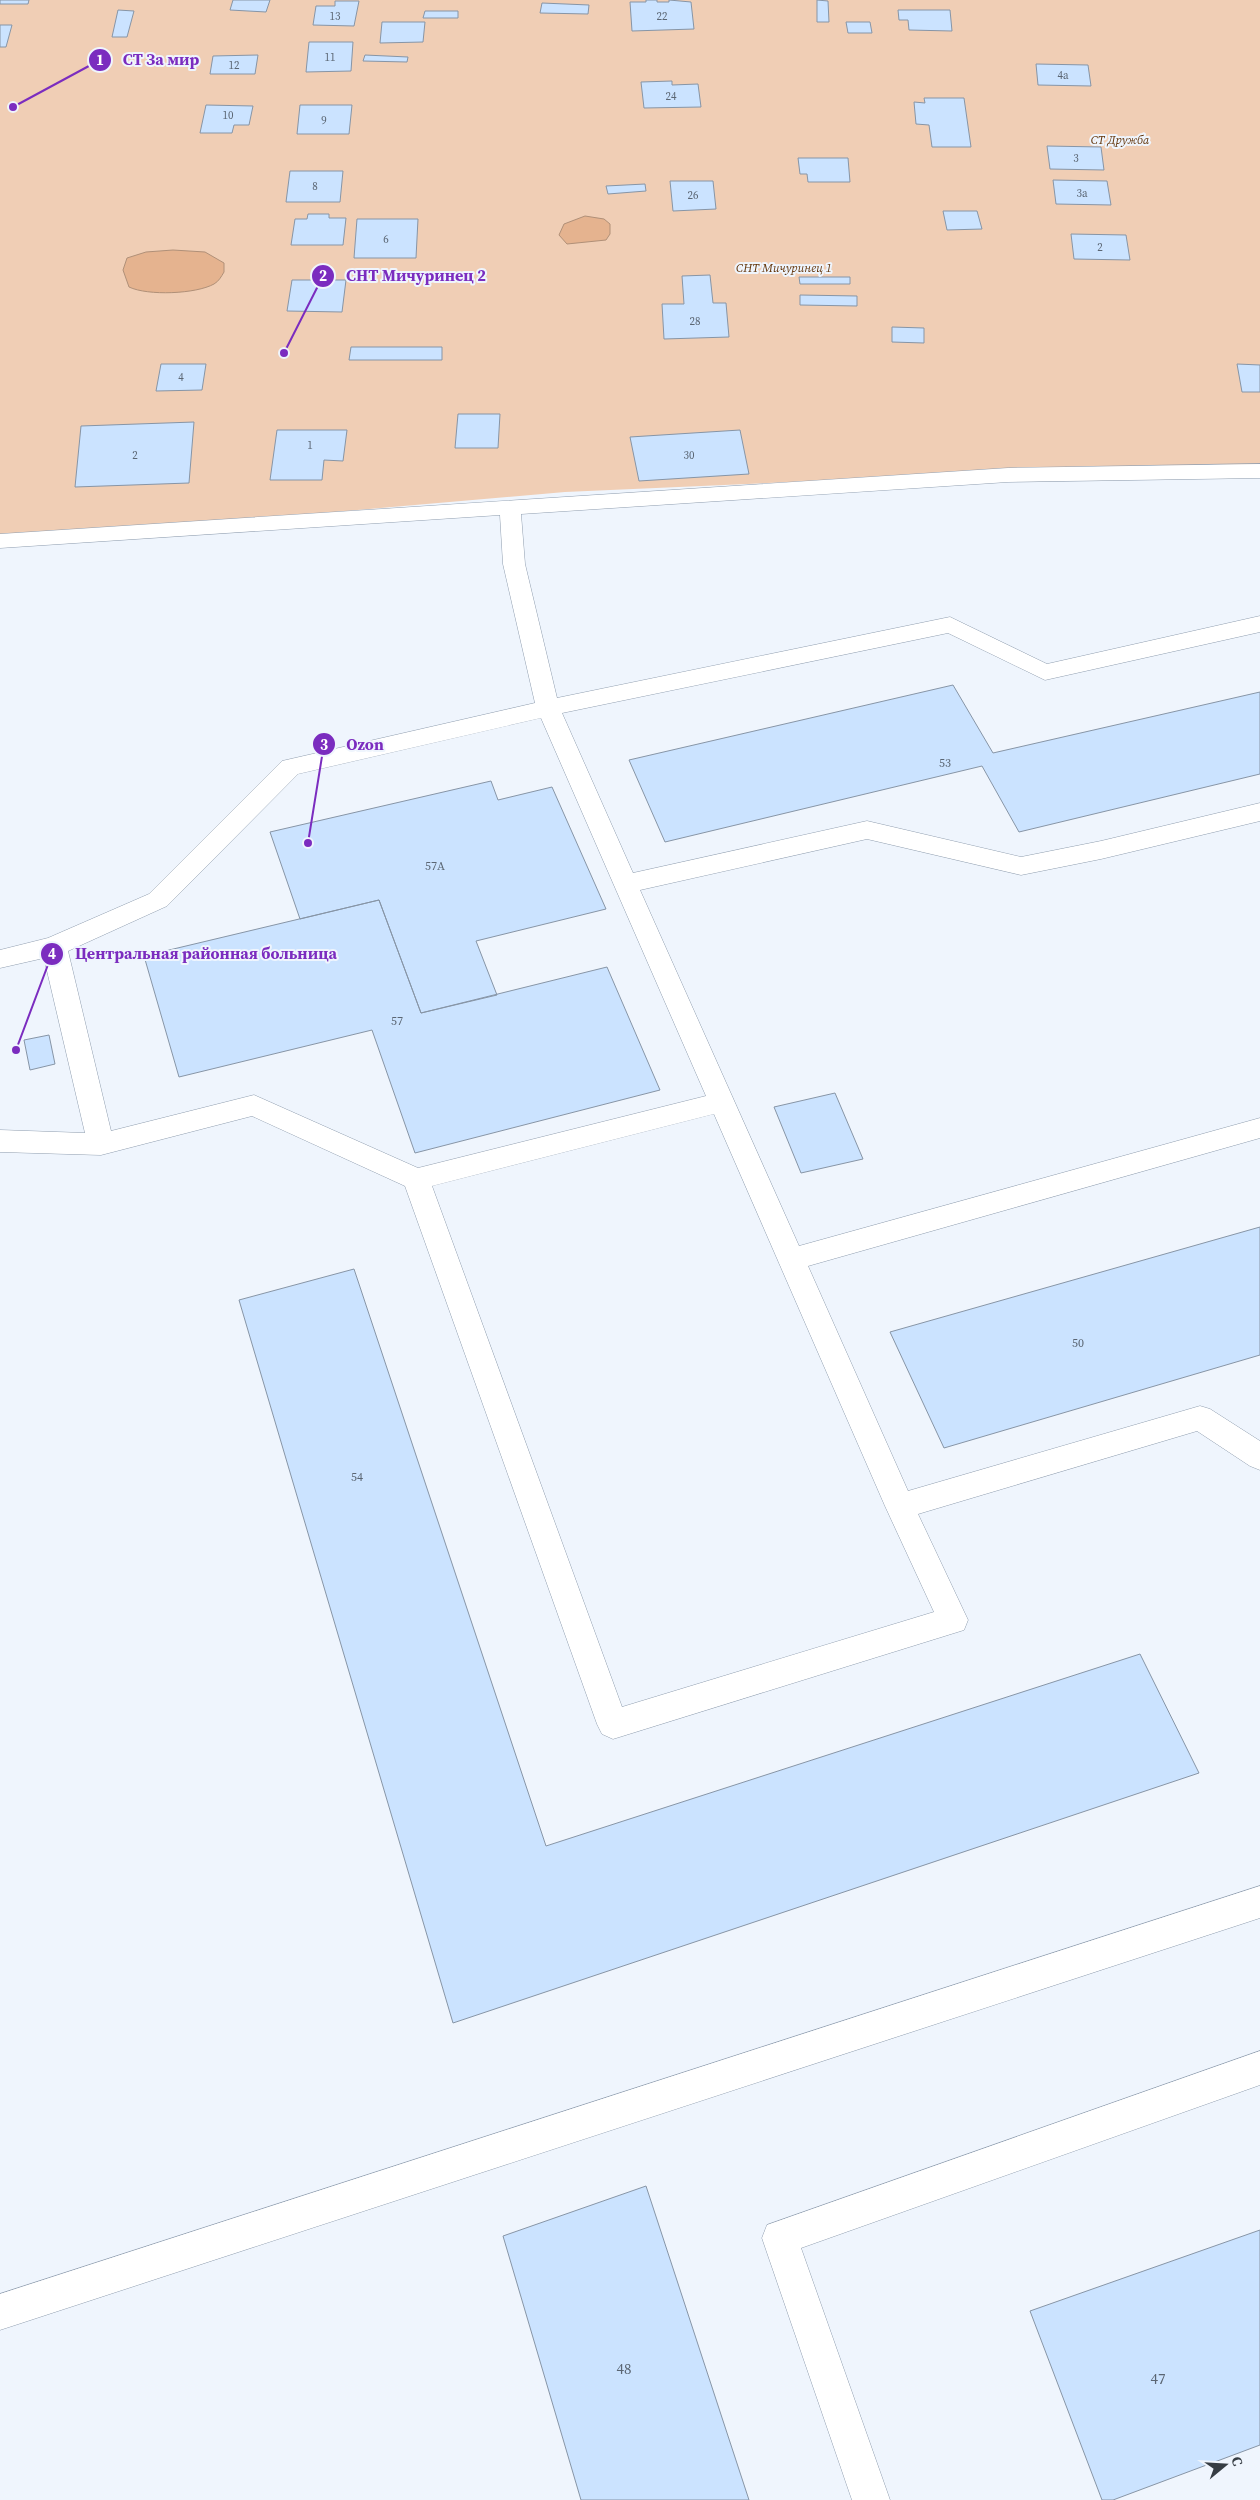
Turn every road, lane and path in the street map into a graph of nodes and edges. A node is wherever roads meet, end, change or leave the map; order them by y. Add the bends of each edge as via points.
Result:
1 (1260, 471) edge
2 (510, 508) junction
3 (0, 541) edge
4 (1260, 624) edge
5 (548, 708) junction
6 (1260, 812) edge
7 (625, 884) junction
8 (54, 946) junction
9 (0, 959) edge
10 (722, 1102) junction
11 (1260, 1128) edge
12 (0, 1141) edge
13 (101, 1144) junction
14 (416, 1179) junction
15 (791, 1259) junction
16 (1260, 1457) edge
17 (900, 1506) junction
18 (1260, 1902) edge
19 (1260, 2068) edge
20 (0, 2312) edge
21 (870, 2500) edge

1 - 2 street via 1008,475
2 - 3 street
2 - 5 street via 514,564
4 - 5 street via 1045,672 950,625
5 - 7 street
5 - 8 street via 290,767 158,900
6 - 7 street via 1021,866 867,830
7 - 10 street
8 - 9 street
8 - 13 street
10 - 14 street
10 - 15 street
11 - 15 street
12 - 13 street
13 - 14 street via 254,1105
14 - 17 street via 612,1724 953,1620
15 - 17 street
16 - 17 street via 1200,1418
18 - 20 street
19 - 21 street via 780,2238

